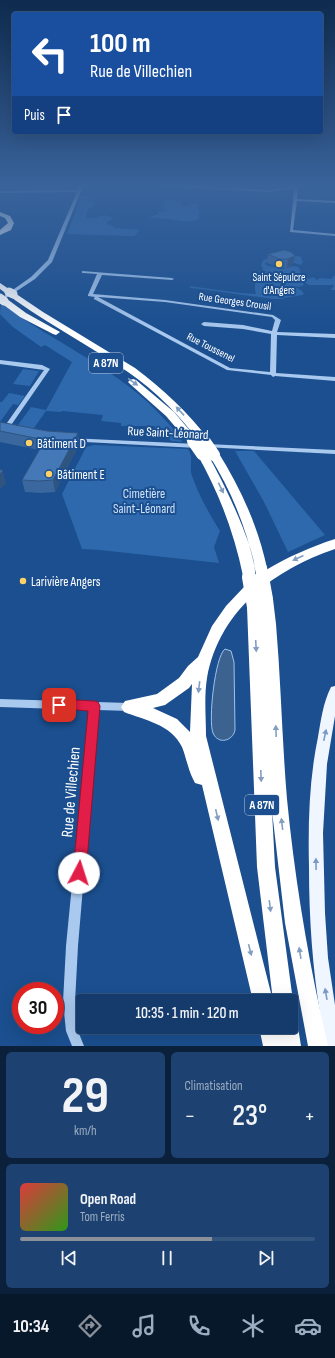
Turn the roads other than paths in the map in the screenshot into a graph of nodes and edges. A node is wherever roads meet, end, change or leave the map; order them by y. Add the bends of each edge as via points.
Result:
1 (62, 233) edge
2 (311, 233) edge
3 (335, 235) edge
4 (84, 272) dead end
5 (100, 274) junction
6 (172, 280) dead end
7 (0, 285) edge
8 (90, 296) junction
9 (4, 297) edge
10 (204, 324) dead end
11 (274, 333) junction
12 (335, 336) edge
13 (0, 362) edge
14 (273, 375) junction
15 (335, 379) edge
16 (3, 430) edge
17 (14, 432) edge
18 (60, 440) edge
19 (335, 452) edge
20 (208, 454) junction
21 (335, 544) edge
22 (260, 603) junction
23 (204, 661) junction
24 (335, 691) edge
25 (0, 703) edge
26 (94, 706) junction
27 (129, 706) junction
28 (211, 788) junction
29 (261, 994) edge
30 (282, 994) edge
31 (270, 1034) edge
32 (289, 1034) edge
33 (78, 1046) edge
34 (273, 1046) edge
35 (291, 1046) edge
36 (318, 1046) edge
37 (335, 1046) edge

1 - 9 street via 50,261 35,276
2 - 3 street
4 - 5 street
5 - 6 street
5 - 8 street
7 - 9 highway, A 87N
8 - 11 street, Rue Georges Crousil via 165,301 273,316 278,320
8 - 14 street, Rue Toussenel via 229,369
9 -> 20 highway, A 87N, bridge via 140,387
20 -> 9 highway, A 87N, bridge via 205,442 179,410 145,380 40,314
10 - 11 street
11 - 12 street
11 - 14 street
13 - 16 street via 42,366 47,369
14 - 15 street, Rue Toussenel
16 - 17 street
18 - 19 street, Rue Saint-Léonard
20 -> 22 highway, A 87N, bridge via 235,522 249,576
20 - 22 highway, A 87N, bridge via 228,477 253,534 261,568
21 -> 23 highway via 282,565 248,590 232,606 219,626
22 -> 30 highway, A 87N via 266,867
36 -> 22 highway, A 87N via 290,889 281,814 274,688
23 - 27 highway via 193,670 184,683 160,700
23 -> 28 highway via 198,695 198,736
37 -> 24 main road via 323,977 316,914 315,845 321,753
25 - 26 street
26 - 27 street
26 - 33 street, Rue de Villechien via 69,1002 72,1030
27 - 28 highway via 175,725 187,740 199,775
28 -> 29 highway
31 - 34 highway
32 - 35 highway

